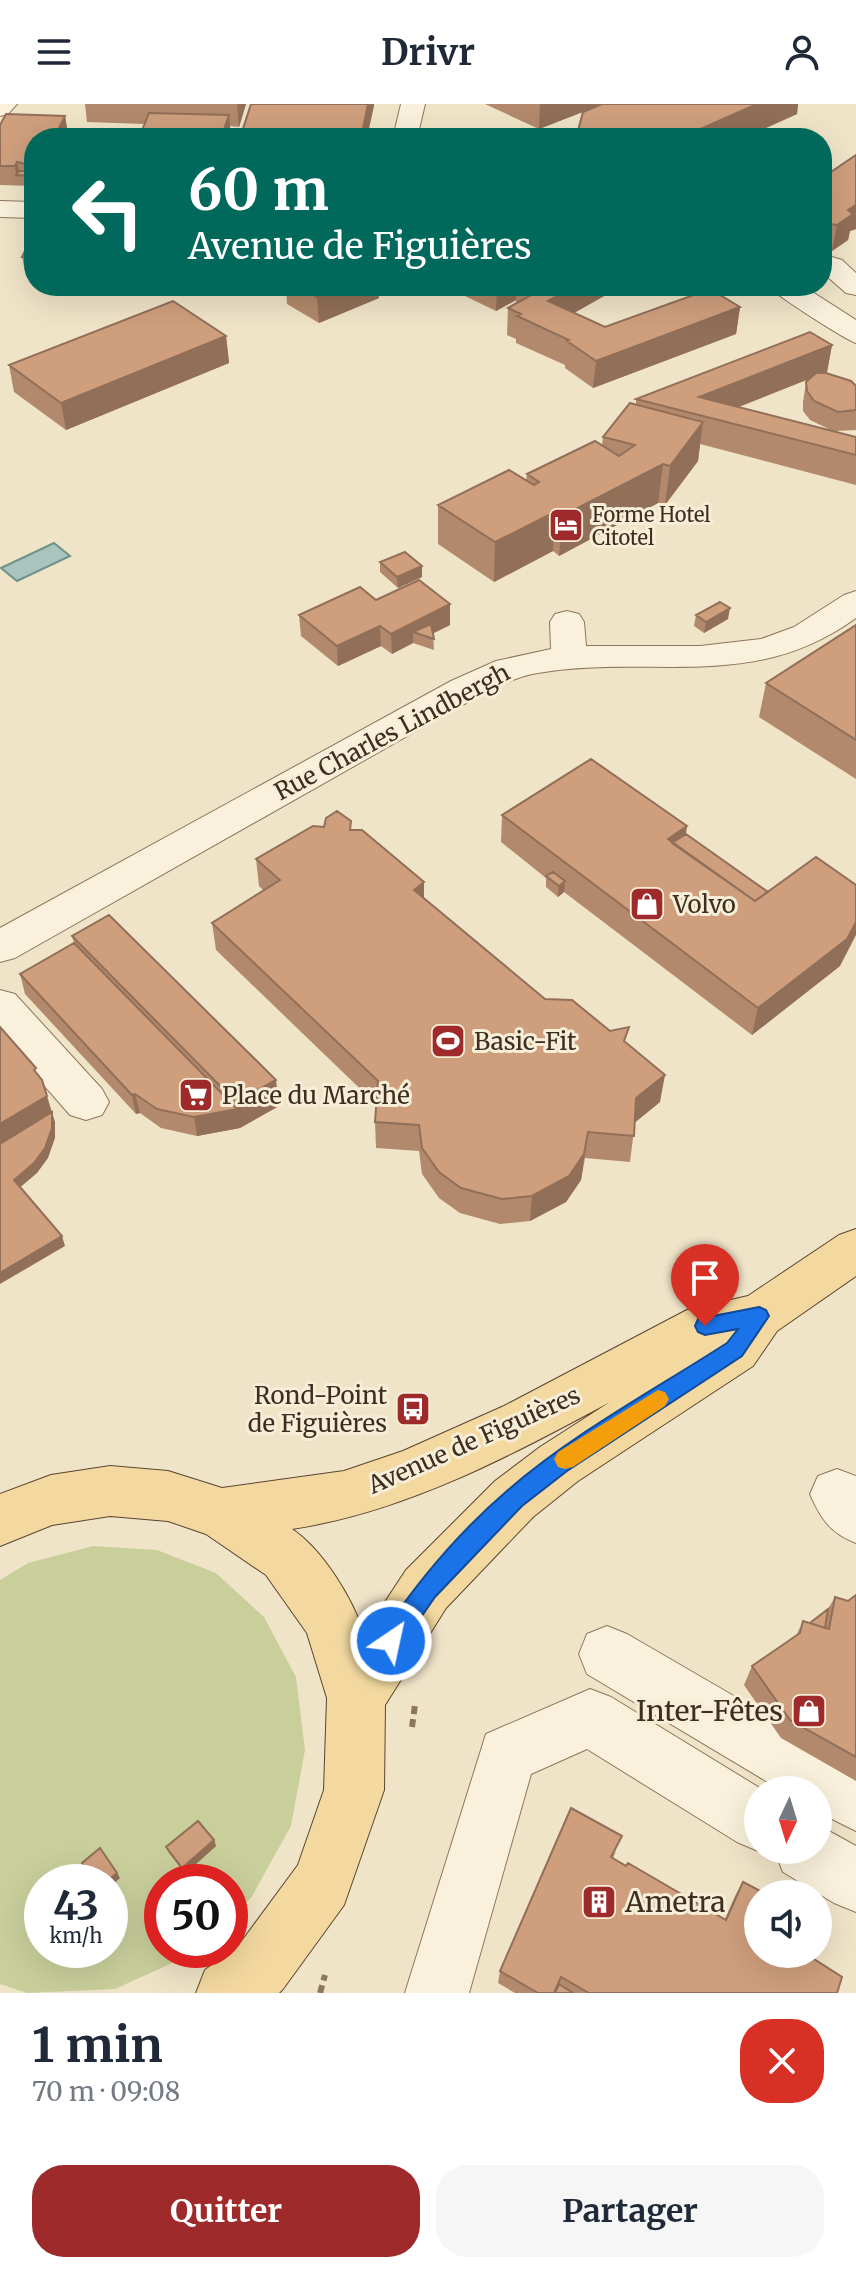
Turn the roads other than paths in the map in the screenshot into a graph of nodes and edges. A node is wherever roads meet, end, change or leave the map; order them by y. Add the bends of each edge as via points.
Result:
1 (5, 104) edge
2 (413, 104) edge
3 (0, 109) edge
4 (407, 128) edge
5 (24, 211) edge
6 (2, 213) edge
7 (837, 261) edge
8 (856, 287) edge
9 (805, 296) edge
10 (844, 313) edge
11 (856, 334) edge
12 (856, 602) edge
13 (567, 622) dead end
14 (569, 659) junction
15 (0, 947) edge
16 (0, 1006) edge
17 (86, 1102) dead end
18 (856, 1250) edge
19 (759, 1316) junction
20 (222, 1514) junction
21 (0, 1520) edge
22 (607, 1654) dead end
23 (356, 1698) junction
24 (856, 1801) edge
25 (744, 1812) edge
26 (828, 1864) edge
27 (856, 1881) edge
28 (251, 1984) edge
29 (437, 1993) edge

1 - 3 street
2 - 4 street
5 - 6 street
7 - 8 street
9 - 10 street
10 - 11 street
12 - 14 street, Rue Charles Lindbergh via 800,638 742,654
13 - 14 street
14 - 15 street, Rue Charles Lindbergh via 503,671 442,701
16 - 17 street
18 - 19 main road, Avenue de Figuières
19 - 20 main road, Avenue de Figuières via 705,1326 522,1423 413,1472 344,1496
19 - 23 main road, Avenue de Figuières via 735,1350 514,1499 426,1589
20 - 21 main road via 168,1496 110,1491 51,1500
20 - 23 main road via 285,1556 331,1619
22 - 24 street
23 - 28 main road via 354,1790 322,1883
25 - 29 street via 590,1718 507,1755
26 - 27 street

